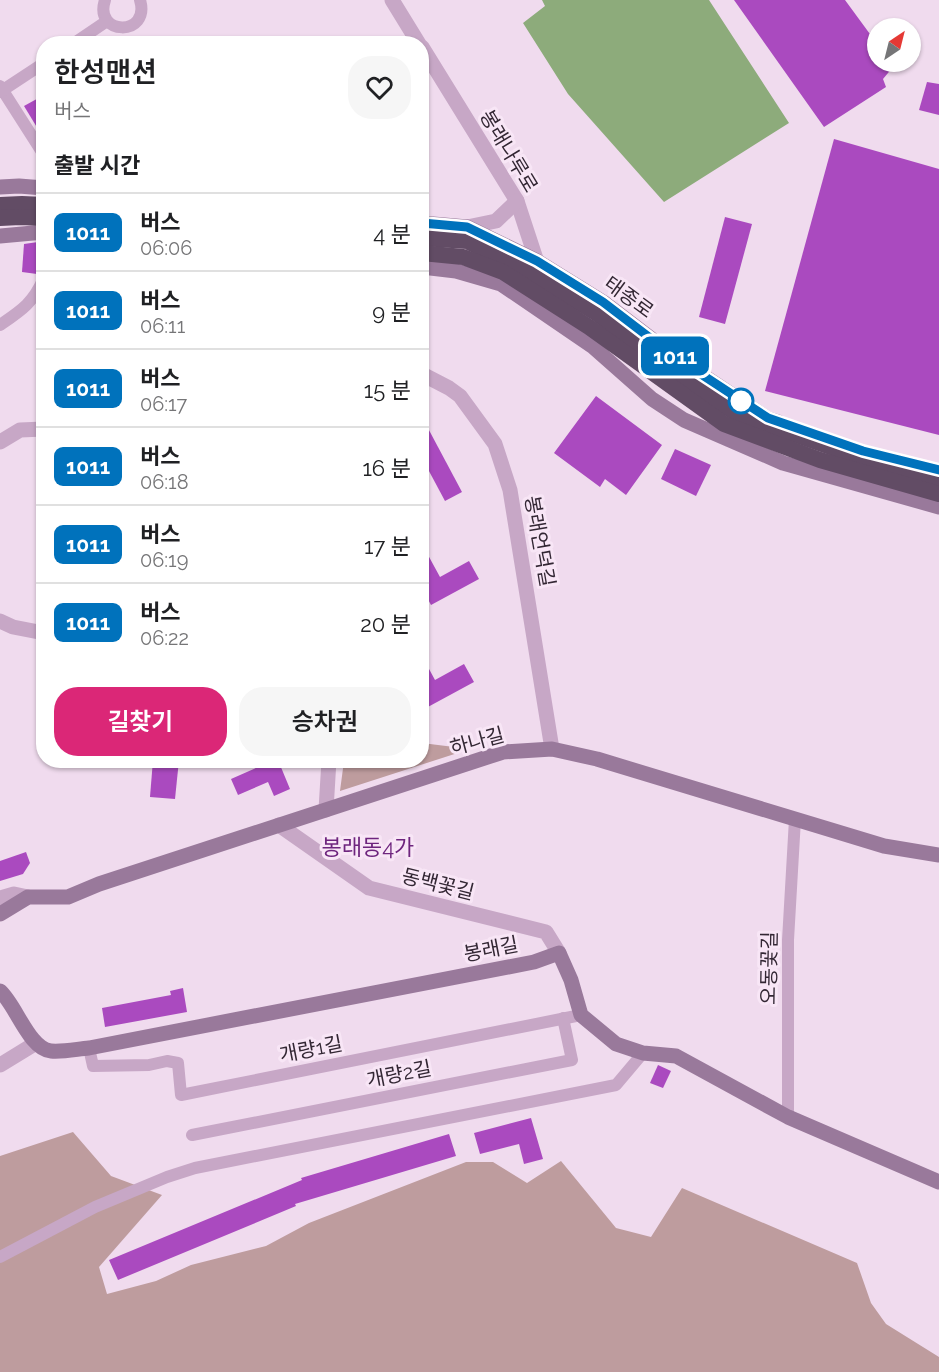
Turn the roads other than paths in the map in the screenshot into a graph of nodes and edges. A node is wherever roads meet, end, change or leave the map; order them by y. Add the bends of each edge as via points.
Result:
1 (105, 0) edge
2 (140, 0) edge
3 (392, 0) edge
4 (107, 21) junction
5 (85, 36) edge
6 (414, 36) edge
7 (429, 59) edge
8 (36, 68) edge
9 (1, 90) edge
10 (36, 143) edge
11 (0, 187) edge
12 (36, 187) edge
13 (517, 201) junction
14 (0, 205) edge
15 (36, 205) edge
16 (0, 218) edge
17 (36, 218) edge
18 (429, 224) edge
19 (467, 227) junction
20 (36, 233) edge
21 (0, 236) edge
22 (429, 238) edge
23 (429, 254) edge
24 (537, 261) junction
25 (429, 268) edge
26 (36, 294) edge
27 (554, 319) junction
28 (0, 324) edge
29 (429, 378) edge
30 (36, 429) edge
31 (0, 442) edge
32 (939, 471) edge
33 (939, 479) edge
34 (939, 494) edge
35 (939, 507) edge
36 (0, 621) edge
37 (36, 631) edge
38 (552, 749) junction
39 (329, 768) edge
40 (326, 810) junction
41 (795, 819) junction
42 (279, 825) junction
43 (939, 855) edge
44 (28, 897) junction
45 (0, 898) edge
46 (0, 914) edge
47 (559, 953) junction
48 (0, 991) edge
49 (581, 1015) junction
50 (563, 1018) junction
51 (36, 1043) junction
52 (90, 1048) junction
53 (643, 1053) junction
54 (0, 1065) edge
55 (788, 1117) junction
56 (192, 1135) dead end
57 (939, 1182) edge
58 (0, 1257) edge

1 - 4 street
2 - 4 street via 141,12 135,23 123,28
3 - 6 street, 봉래나루로
4 - 5 street
7 - 13 street, 봉래나루로
8 - 9 street
9 - 10 street
11 - 12 main road
13 - 19 street via 496,221
13 - 24 street, 봉래나루로
14 - 15 highway
16 - 17 highway
18 - 19 main road, 태종로
19 - 24 main road, 태종로
20 - 21 main road
22 - 33 highway via 467,241 532,274 596,313 737,414 859,457
23 - 34 highway via 463,257 503,272 589,327 724,424 820,460
24 - 27 street, 봉래나루로
24 - 32 main road, 태종로 via 603,302 675,357 768,418 863,451
25 - 27 main road via 501,284
26 - 28 street via 26,308
27 - 35 main road via 592,346 652,399 684,420 783,463
29 - 38 street, 봉래언덕길 via 460,396 495,444 510,490
30 - 31 street via 20,430
36 - 37 street
38 - 40 main road, 하나길 via 503,752
38 - 41 main road, 하나길
39 - 40 street
40 - 42 main road, 하나길
41 - 43 main road, 하나길 via 884,846
41 - 55 street, 오동꽃길 via 788,940
42 - 44 main road, 하나길 via 68,897
42 - 47 street, 동백꽃길 via 369,888 546,932
44 - 45 street via 14,894
44 - 46 main road
47 - 49 main road
47 - 52 main road, 봉래길 via 534,962
48 - 51 main road
49 - 50 street, 개량1길
49 - 53 main road via 616,1044
50 - 52 street, 개량1길 via 181,1095 178,1063 93,1066
50 - 56 street, 개량2길 via 572,1060
51 - 52 main road, 봉래길 via 49,1051
51 - 54 street
53 - 55 main road via 676,1056
53 - 58 street via 616,1084 243,1157 176,1174 94,1207
55 - 57 main road

